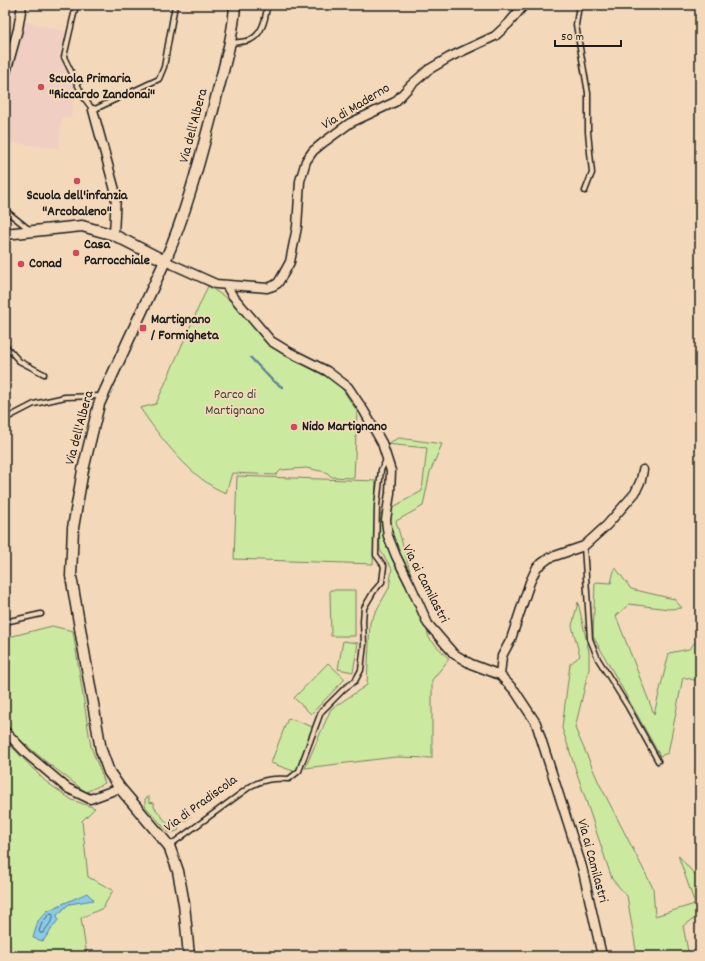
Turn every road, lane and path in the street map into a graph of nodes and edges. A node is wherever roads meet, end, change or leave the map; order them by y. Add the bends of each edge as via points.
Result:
1 (22, 5) edge
2 (76, 5) edge
3 (175, 5) edge
4 (235, 5) edge
5 (268, 5) edge
6 (524, 5) edge
7 (579, 5) edge
8 (230, 43) junction
9 (5, 76) edge
10 (93, 110) junction
11 (585, 191) dead end
12 (5, 210) edge
13 (33, 232) junction
14 (5, 234) edge
15 (114, 235) junction
16 (165, 261) junction
17 (226, 285) junction
18 (5, 345) edge
19 (44, 374) dead end
20 (102, 396) junction
21 (5, 419) edge
22 (387, 459) junction
23 (643, 470) dead end
24 (584, 546) junction
25 (41, 614) dead end
26 (5, 622) edge
27 (500, 675) junction
28 (5, 731) edge
29 (658, 761) dead end
30 (120, 788) junction
31 (169, 846) junction
32 (189, 956) edge
33 (602, 956) edge

1 - 9 street
2 - 10 lane via 64,57 84,98
3 - 10 lane via 164,67 159,79
4 - 8 street, Via dell'Albera
5 - 8 lane via 261,31 250,40
6 - 17 street, Via di Maderno via 496,36 428,70 395,102 350,123 313,151 306,161 300,181 294,247 290,262 278,283 267,288
7 - 11 lane via 576,26 588,93 592,173
8 - 16 street, Via dell'Albera via 192,188
10 - 15 street via 116,194
12 - 13 lane
13 - 14 street
13 - 15 street via 82,226
15 - 16 street
16 - 17 street, Via di Maderno via 216,284
16 - 20 street, Via dell'Albera
17 - 22 street, Via ai Camilastri via 271,341 327,371 348,387 382,443
18 - 19 lane via 19,361
20 - 21 lane via 65,397 34,404
20 - 30 street, Via dell'Albera via 83,470 73,528 71,576 101,750 109,772
22 - 27 street, Via ai Camilastri via 391,472 386,520 388,536 428,624 454,654 471,664
22 - 31 lane, Via di Pradiscola via 381,470 377,506 376,555 384,566 382,582 364,608 361,670 355,681 321,712 299,771 289,779 271,778 251,786
23 - 24 street via 635,493 607,525
24 - 27 street via 549,558 537,567 511,639 502,656
24 - 29 lane via 590,639 598,659
25 - 26 lane
27 - 33 street, Via ai Camilastri via 515,691 536,723 582,867
28 - 30 street via 27,754 67,788 90,798
30 - 31 street, Via di Pradiscola
31 - 32 street, Via di Pradiscola via 178,871 184,904

